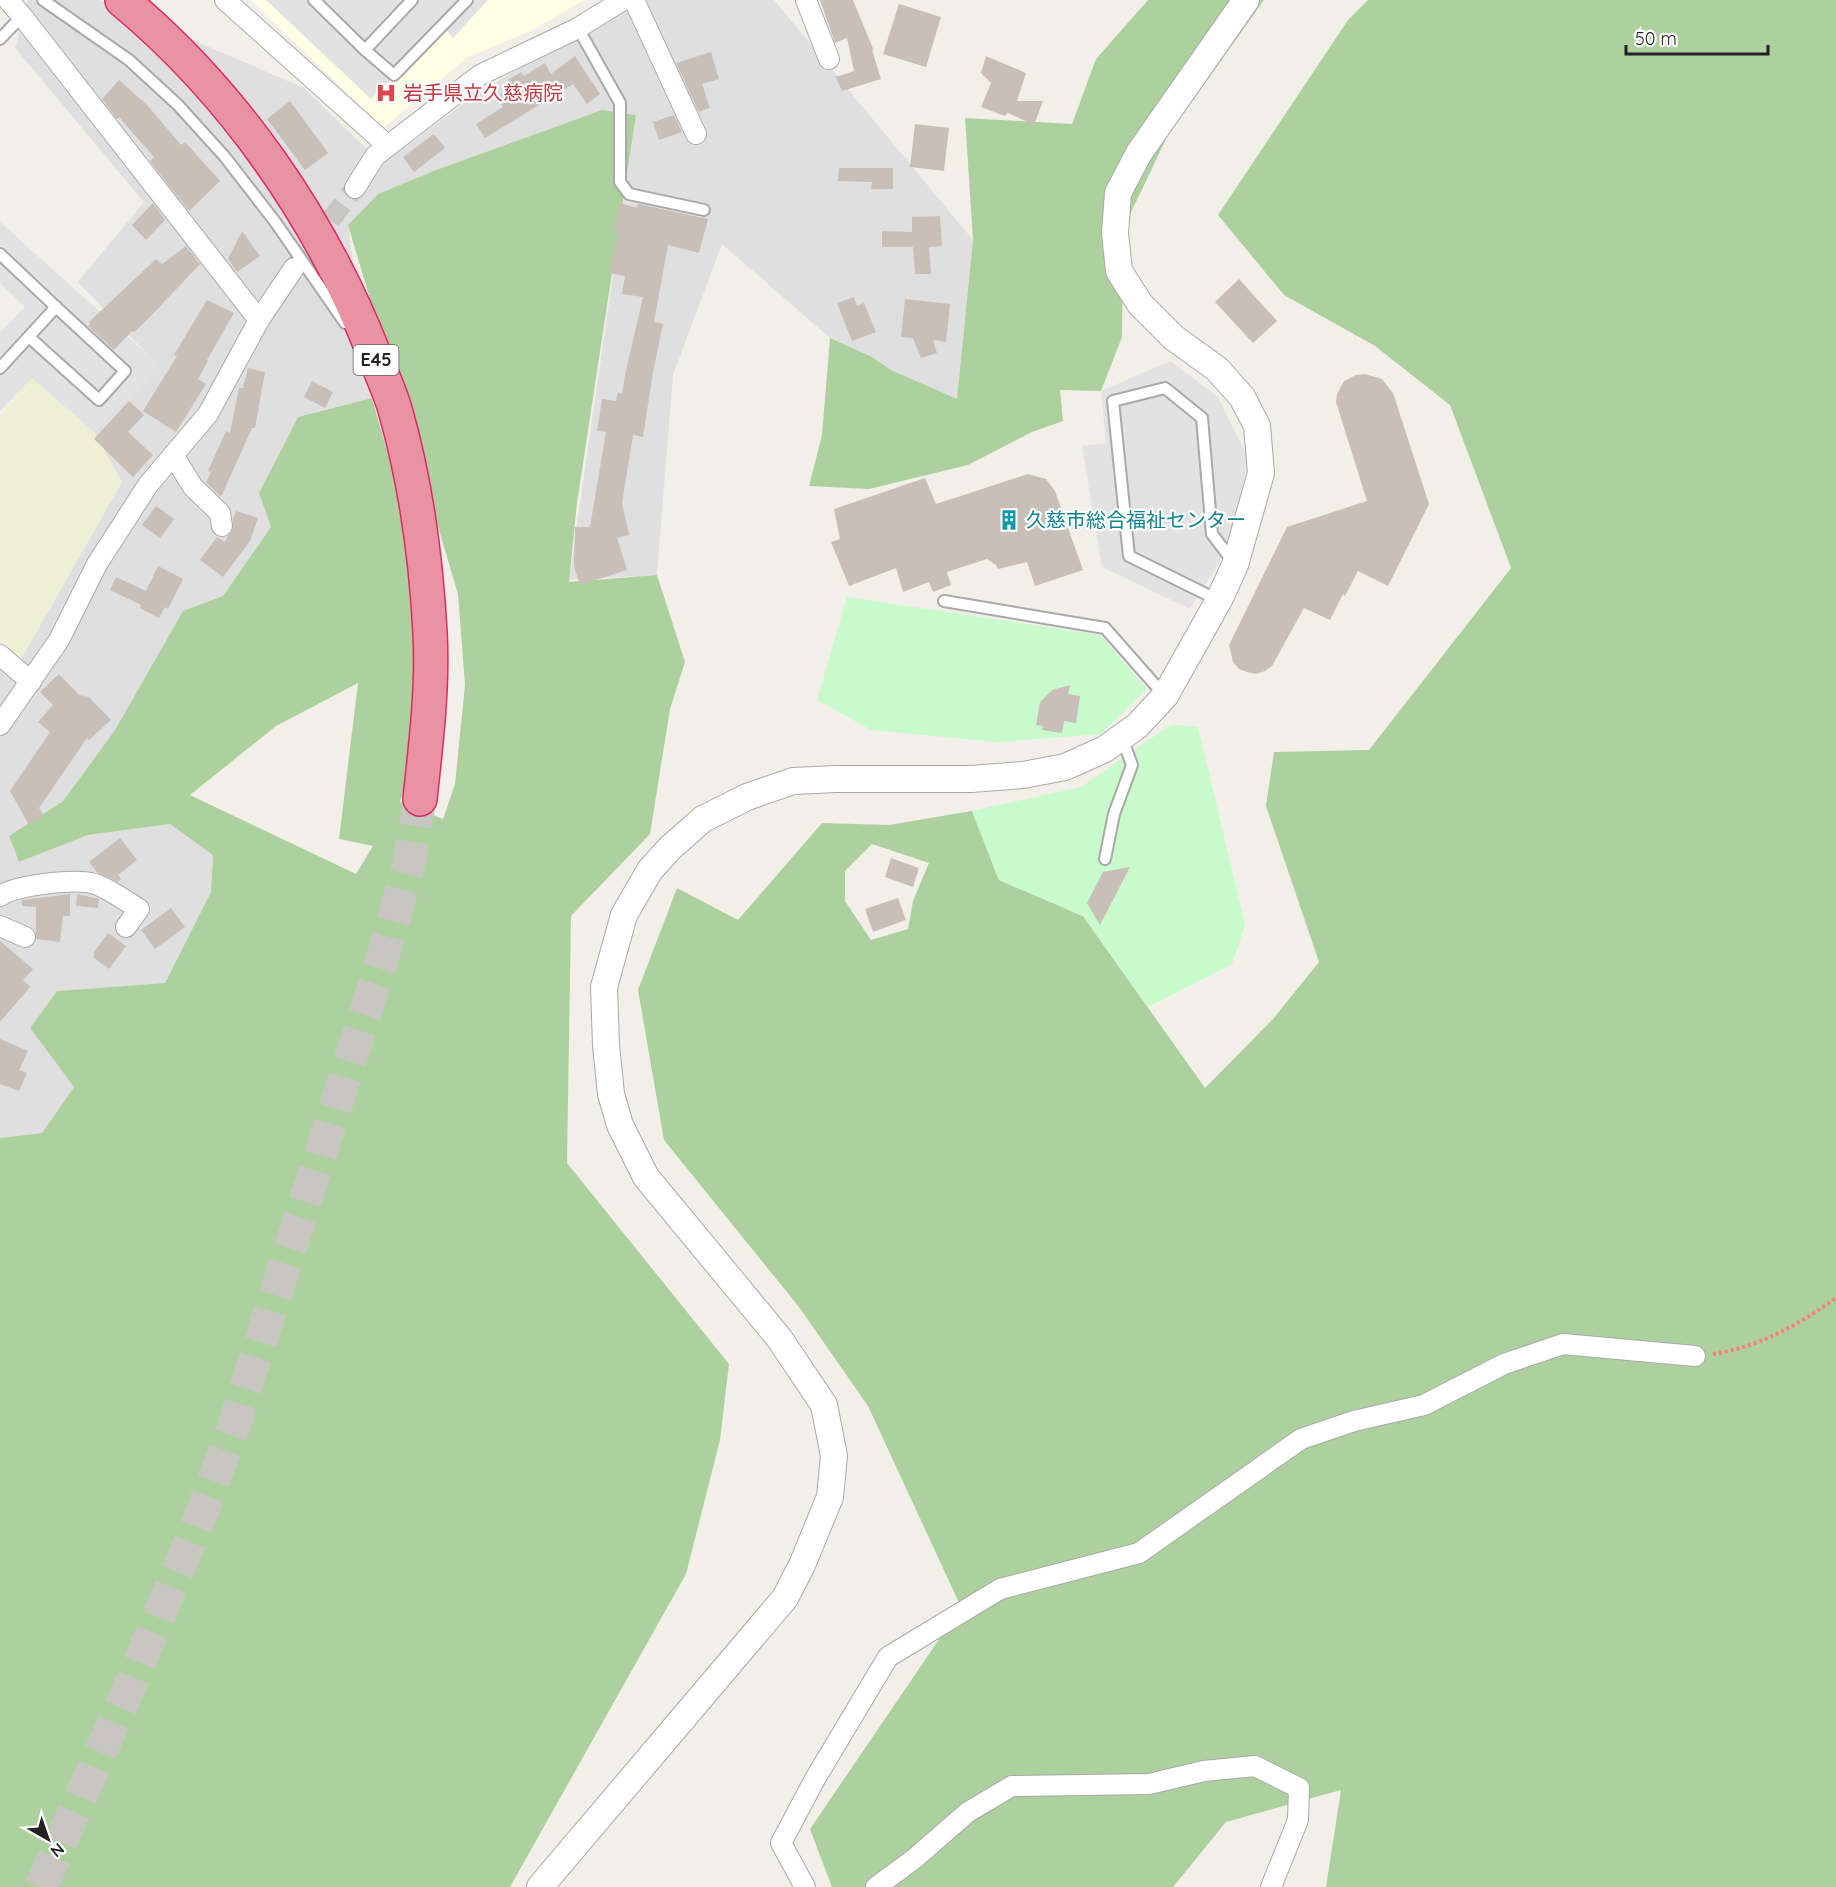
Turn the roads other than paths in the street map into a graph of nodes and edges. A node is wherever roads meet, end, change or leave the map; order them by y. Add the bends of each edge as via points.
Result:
1 (8, 0) edge
2 (43, 0) edge
3 (122, 0) edge
4 (225, 0) edge
5 (314, 0) edge
6 (412, 0) edge
7 (467, 0) edge
8 (623, 0) edge
9 (634, 0) edge
10 (806, 0) edge
11 (1246, 0) edge
12 (22, 16) junction
13 (578, 28) junction
14 (0, 39) edge
15 (365, 50) junction
16 (829, 59) dead end
17 (696, 135) dead end
18 (388, 146) junction
19 (355, 188) tunnel mouth
20 (704, 210) dead end
21 (0, 254) edge
22 (294, 268) tunnel mouth
23 (56, 307) junction
24 (259, 320) junction
25 (29, 337) junction
26 (0, 368) edge
27 (396, 411) junction
28 (173, 455) junction
29 (222, 526) dead end
30 (1235, 565) junction
31 (1219, 600) junction
32 (944, 601) dead end
33 (0, 654) edge
34 (31, 682) junction
35 (1165, 696) junction
36 (0, 724) edge
37 (1122, 737) junction
38 (420, 799) tunnel mouth
39 (1105, 859) dead end
40 (0, 896) edge
41 (0, 926) edge
42 (126, 927) dead end
43 (25, 937) dead end
44 (1695, 1356) road end
45 (540, 1887) edge
46 (805, 1887) edge
47 (876, 1887) edge
48 (1271, 1887) edge

1 - 12 street
2 - 27 lane via 129,60 178,105 225,157 339,313
3 - 27 highway, E45 via 218,93 286,184 334,264
4 - 18 street
5 - 15 lane
6 - 15 lane
7 - 15 lane via 394,75
8 - 13 street
9 - 17 street
10 - 16 street
11 - 30 street via 1139,153 1118,193 1115,233 1119,271 1140,304 1173,338 1217,369 1242,397 1257,426 1261,473
12 - 14 lane
12 - 24 street
13 - 18 street via 480,75
13 - 20 lane via 620,104 620,182 629,194
18 - 19 street via 375,156
21 - 23 lane
22 - 24 street
23 - 25 lane
23 - 25 lane via 125,371 99,400
24 - 28 street via 208,414
25 - 26 lane
27 - 38 highway, E45 via 412,477 430,634 430,707
28 - 29 street via 194,488 220,513
28 - 34 street via 148,485 104,554 59,640
30 - 31 street
30 - 31 lane via 1212,534 1202,418 1165,388 1113,401 1129,556
31 - 35 street
32 - 35 lane via 1105,628
33 - 34 street
34 - 36 street
35 - 37 street
37 - 39 lane via 1132,765 1114,814
37 - 45 street via 1106,749 1065,767 1023,776 793,781 747,797 704,819 670,848 650,870 624,915 604,987 611,1094 620,1125 646,1177 779,1338 825,1405 834,1456 830,1497 786,1598
40 - 42 street via 10,890 63,881 96,884 139,909
41 - 43 street
44 - 46 street via 1563,1344 1504,1364 1424,1405 1354,1421 1301,1439 1139,1553 1000,1589 888,1657 781,1843
47 - 48 street via 968,1812 1012,1786 1149,1784 1204,1771 1255,1766 1299,1788 1298,1820

